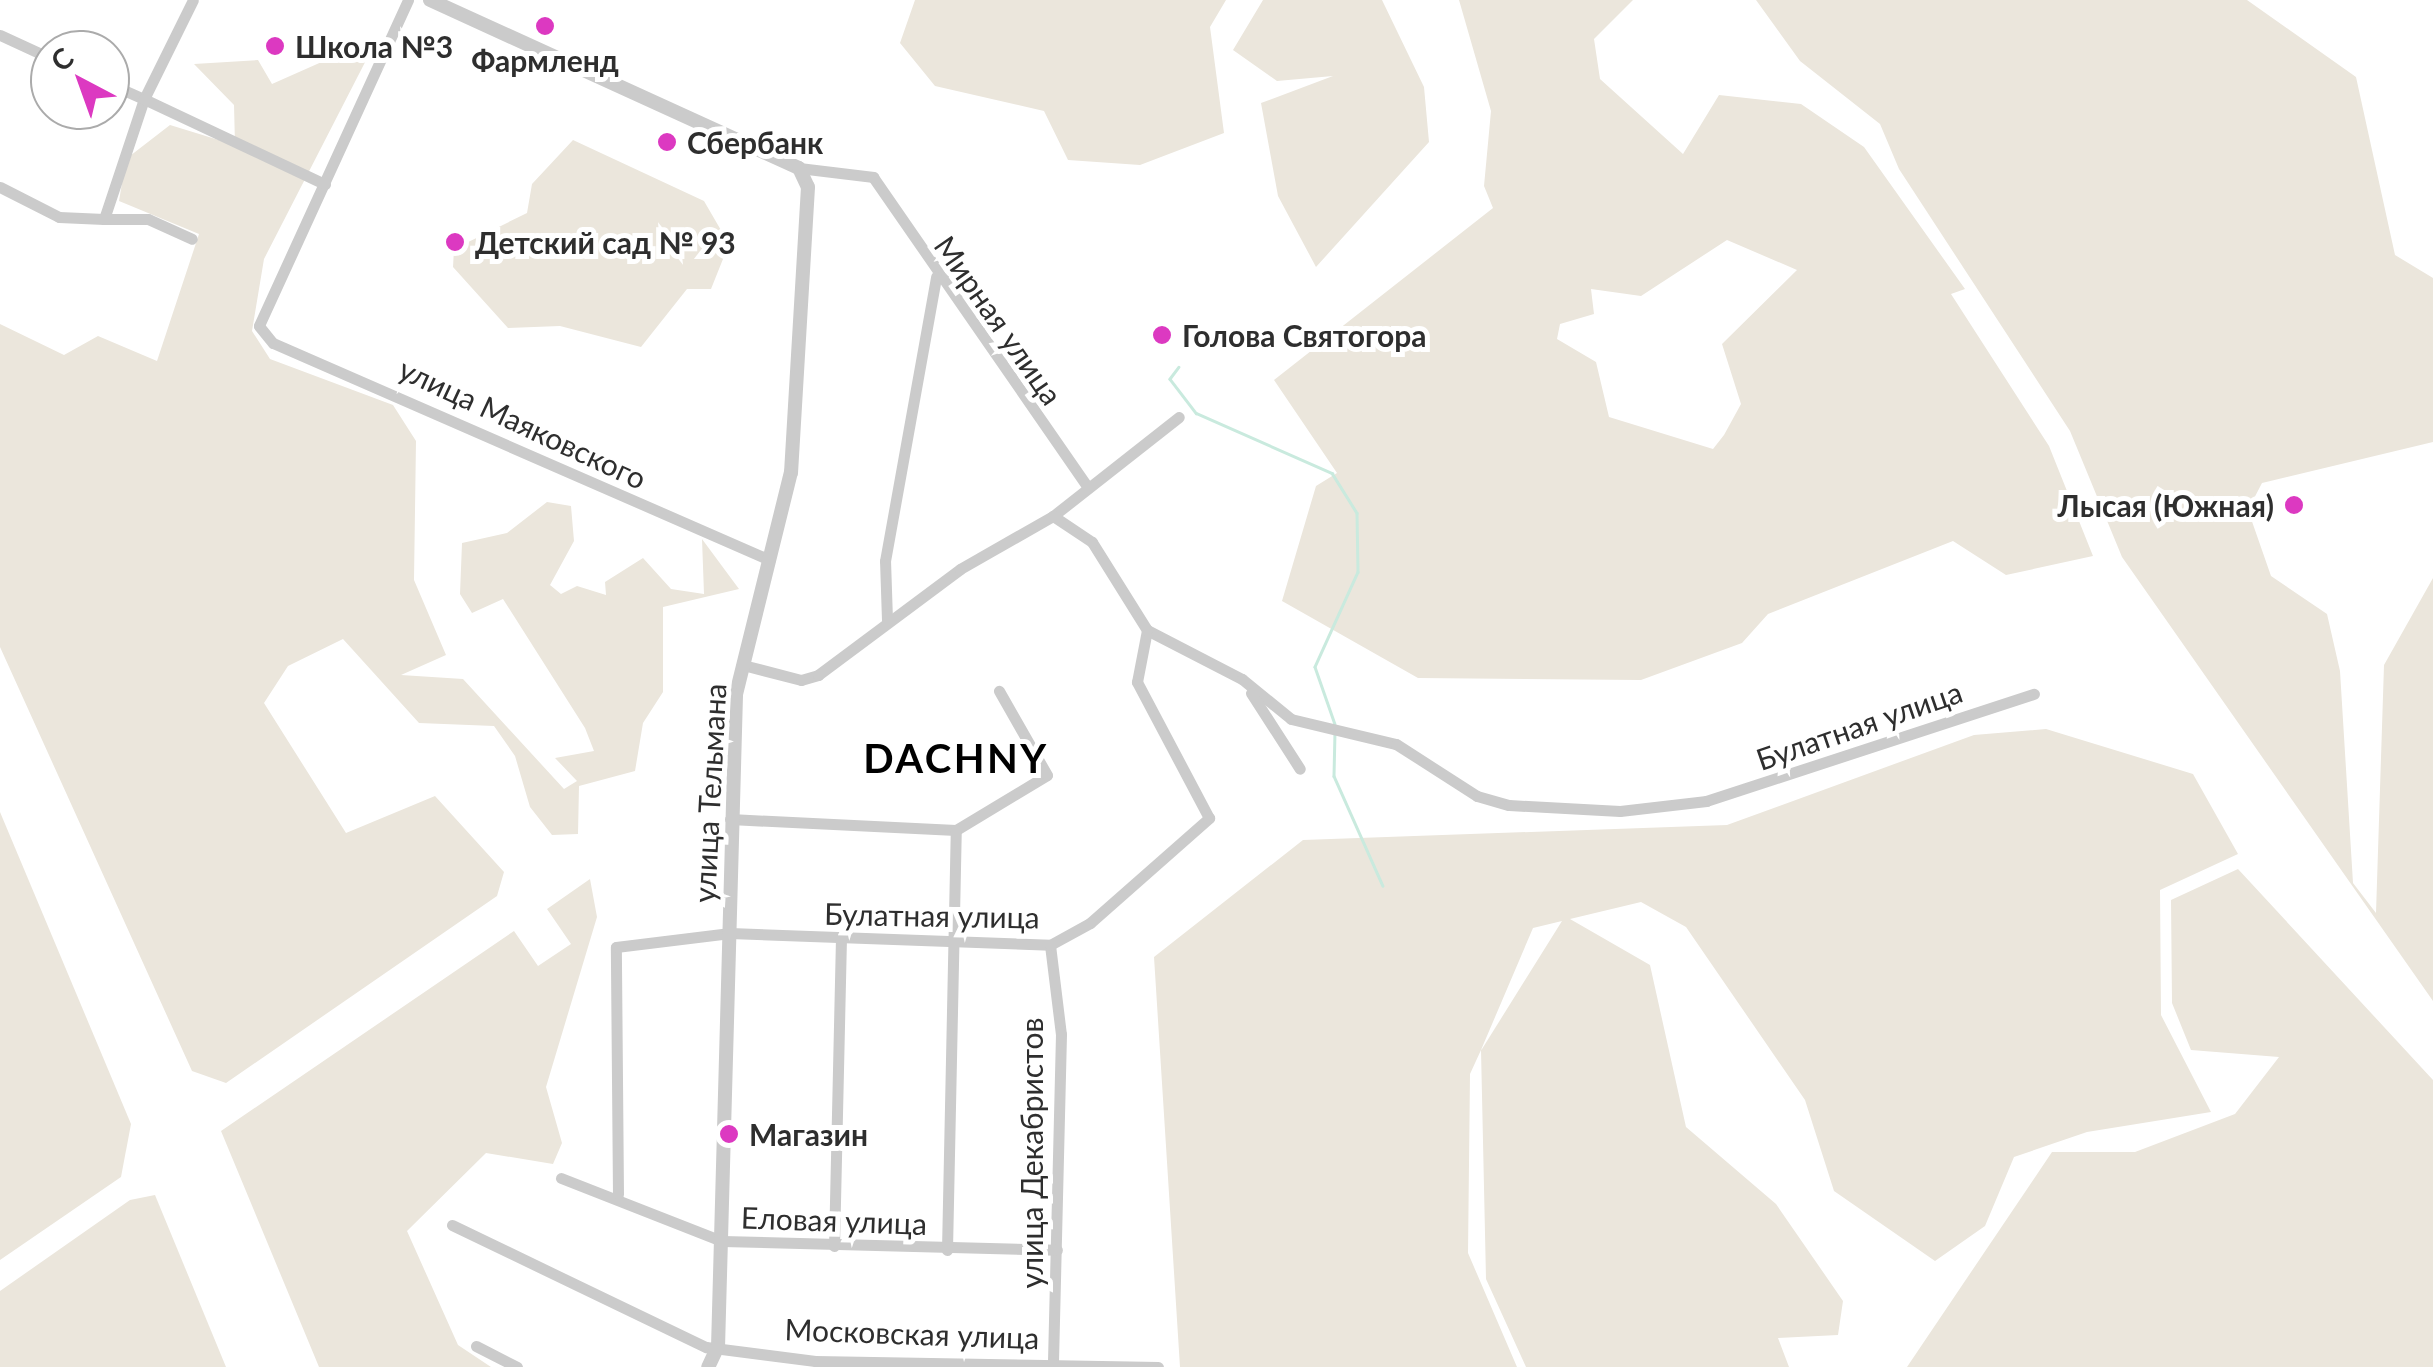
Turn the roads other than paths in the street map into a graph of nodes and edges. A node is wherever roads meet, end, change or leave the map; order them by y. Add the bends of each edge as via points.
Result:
1 (193, 0) edge
2 (408, 0) edge
3 (430, 0) edge
4 (0, 36) edge
5 (30, 49) edge
6 (130, 93) edge
7 (144, 100) junction
8 (799, 168) junction
9 (326, 184) junction
10 (0, 188) edge
11 (104, 219) junction
12 (192, 239) dead end
13 (936, 277) junction
14 (1179, 417) dead end
15 (1088, 488) junction
16 (1052, 516) junction
17 (770, 560) junction
18 (888, 620) junction
19 (1147, 630) junction
20 (743, 666) junction
21 (1242, 680) junction
22 (999, 690) dead end
23 (2034, 694) dead end
24 (1300, 769) dead end
25 (730, 818) junction
26 (956, 830) junction
27 (730, 933) junction
28 (840, 938) junction
29 (952, 942) junction
30 (1050, 945) junction
31 (561, 1178) dead end
32 (618, 1194) junction
33 (452, 1225) dead end
34 (722, 1240) junction
35 (834, 1246) junction
36 (947, 1250) junction
37 (1057, 1250) junction
38 (476, 1346) dead end
39 (718, 1346) junction
40 (1054, 1362) junction
41 (815, 1364) edge
42 (518, 1367) edge
43 (708, 1367) edge
44 (1158, 1367) edge

1 - 7 street
2 - 9 street
3 - 8 street
4 - 5 street
6 - 7 street
7 - 9 street
7 - 11 street
8 - 13 street, Мирная улица via 873,178
8 - 17 street, улица Тельмана via 808,187 806,295 791,472
9 - 17 street, улица Маяковского via 259,326 272,343
10 - 11 street via 59,216
11 - 12 street via 148,219
13 - 15 street, Мирная улица
13 - 18 street via 885,561
14 - 15 street
15 - 16 street
16 - 18 street
16 - 19 street via 1092,542
17 - 20 street, улица Тельмана
18 - 20 street via 841,661 800,680
19 - 21 street, Булатная улица
19 - 30 street, Булатная улица via 1137,682 1209,818 1090,923
20 - 25 street, улица Тельмана
21 - 23 street, Булатная улица via 1291,719 1396,744 1477,796 1620,811 1803,776 1945,718
21 - 24 street
22 - 26 street via 1048,775
25 - 26 street
25 - 27 street, улица Тельмана
26 - 29 street
27 - 28 street, Булатная улица
27 - 32 street, Булатная улица via 616,947
27 - 34 street, улица Тельмана
28 - 29 street, Булатная улица
28 - 35 street
29 - 30 street, Булатная улица
29 - 36 street
30 - 37 street, улица Декабристов via 1061,1034
31 - 32 street, Еловая улица
32 - 34 street, Еловая улица
33 - 39 street, Московская улица via 678,1336
34 - 35 street, Еловая улица
34 - 39 street, улица Тельмана
35 - 36 street, Еловая улица
36 - 37 street, Еловая улица
37 - 40 street, улица Декабристов
38 - 42 street
39 - 41 street, Московская улица
39 - 43 street, улица Тельмана
40 - 41 street, Московская улица
40 - 44 street, Московская улица

